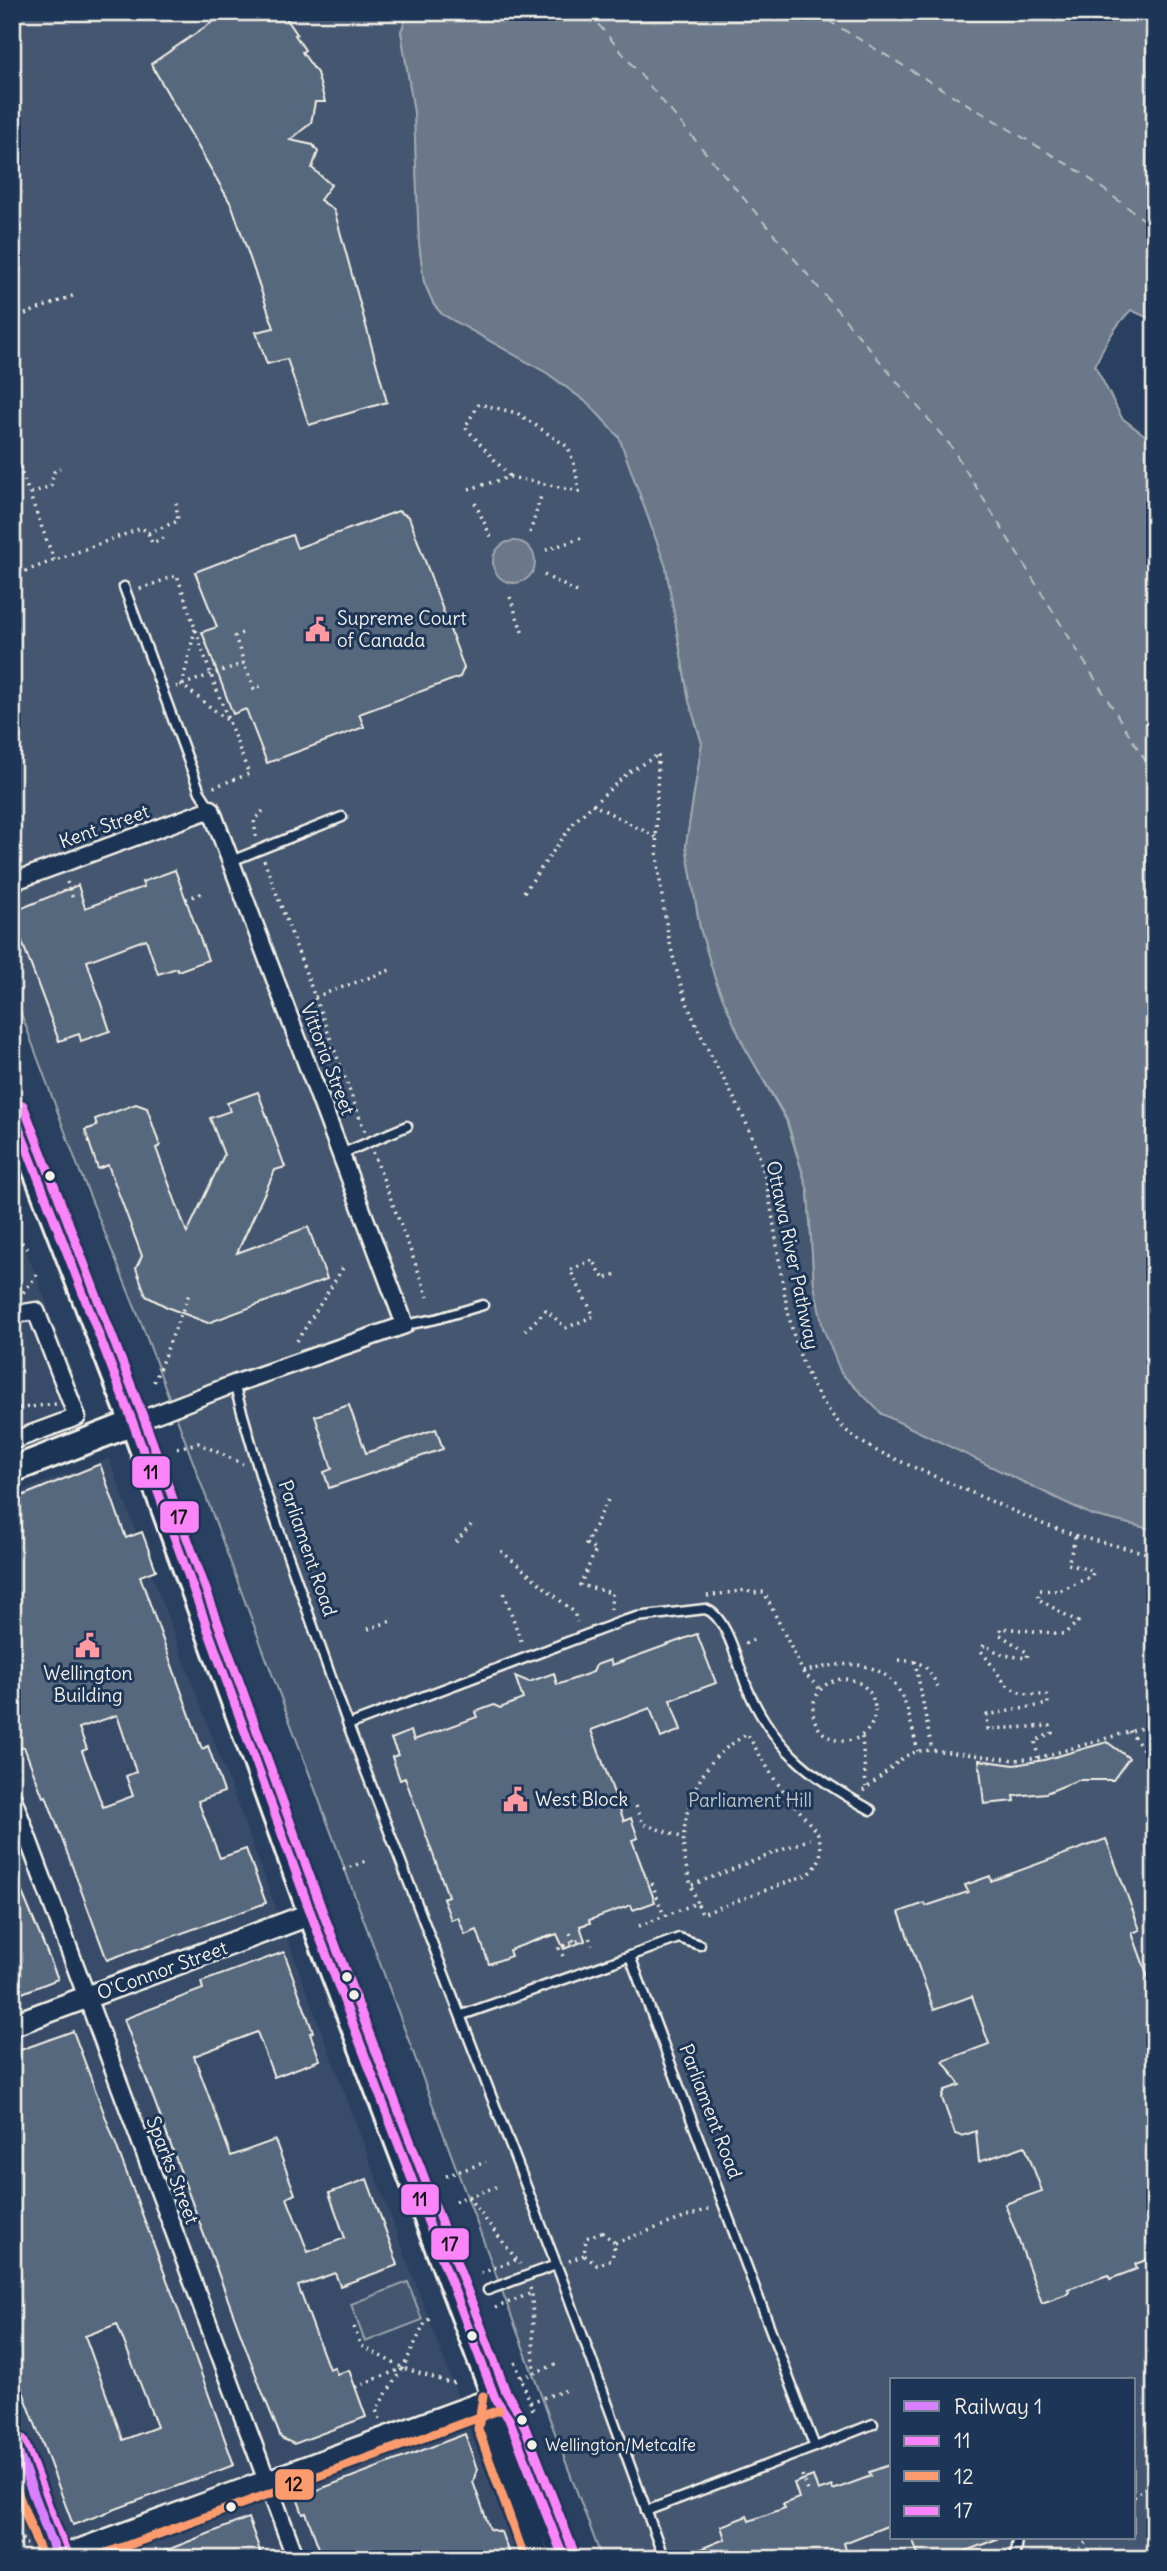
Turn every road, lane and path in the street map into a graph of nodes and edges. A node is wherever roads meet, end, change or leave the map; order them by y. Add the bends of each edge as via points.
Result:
1 (75, 295) dead end
2 (12, 319) edge
3 (12, 447) edge
4 (60, 468) dead end
5 (510, 477) junction
6 (469, 489) dead end
7 (30, 493) junction
8 (541, 496) dead end
9 (176, 503) dead end
10 (475, 503) dead end
11 (148, 533) junction
12 (530, 533) dead end
13 (491, 537) dead end
14 (164, 538) dead end
15 (581, 538) dead end
16 (546, 550) dead end
17 (54, 561) junction
18 (544, 575) dead end
19 (12, 576) edge
20 (124, 587) dead end
21 (138, 590) dead end
22 (577, 592) dead end
23 (510, 597) dead end
24 (195, 627) junction
25 (242, 633) dead end
26 (523, 634) dead end
27 (244, 663) junction
28 (211, 676) junction
29 (182, 685) junction
30 (261, 686) dead end
31 (162, 692) junction
32 (229, 722) junction
33 (210, 788) dead end
34 (592, 804) junction
35 (211, 809) junction
36 (262, 811) dead end
37 (342, 817) dead end
38 (657, 838) junction
39 (260, 850) junction
40 (231, 861) junction
41 (12, 882) edge
42 (67, 882) dead end
43 (524, 892) dead end
44 (203, 893) dead end
45 (73, 899) dead end
46 (186, 899) dead end
47 (393, 969) dead end
48 (316, 997) junction
49 (12, 1109) edge
50 (407, 1126) dead end
51 (369, 1142) junction
52 (341, 1154) junction
53 (12, 1232) edge
54 (31, 1252) dead end
55 (343, 1268) dead end
56 (39, 1272) dead end
57 (618, 1273) dead end
58 (189, 1294) dead end
59 (428, 1297) dead end
60 (18, 1298) dead end
61 (483, 1304) dead end
62 (12, 1315) edge
63 (405, 1325) junction
64 (524, 1331) dead end
65 (297, 1341) dead end
66 (154, 1382) dead end
67 (234, 1384) junction
68 (72, 1403) junction
69 (12, 1409) edge
70 (134, 1423) junction
71 (12, 1441) edge
72 (177, 1448) dead end
73 (260, 1468) junction
74 (12, 1469) edge
75 (608, 1500) dead end
76 (471, 1525) dead end
77 (1076, 1535) junction
78 (456, 1542) dead end
79 (501, 1551) dead end
80 (1155, 1555) edge
81 (504, 1594) dead end
82 (706, 1596) dead end
83 (611, 1609) dead end
84 (394, 1619) dead end
85 (577, 1622) dead end
86 (368, 1629) dead end
87 (526, 1656) junction
88 (899, 1660) dead end
89 (915, 1661) junction
90 (803, 1672) junction
91 (938, 1688) dead end
92 (820, 1689) junction
93 (348, 1725) junction
94 (1129, 1731) junction
95 (862, 1736) junction
96 (1155, 1741) edge
97 (932, 1750) junction
98 (918, 1751) junction
99 (1038, 1758) junction
100 (1155, 1764) edge
101 (866, 1787) junction
102 (12, 1796) edge
103 (856, 1802) junction
104 (636, 1806) dead end
105 (870, 1810) dead end
106 (684, 1838) junction
107 (810, 1839) dead end
108 (369, 1860) dead end
109 (343, 1870) dead end
110 (652, 1883) dead end
111 (692, 1885) junction
112 (698, 1903) junction
113 (312, 1914) junction
114 (664, 1916) junction
115 (639, 1926) dead end
116 (570, 1933) dead end
117 (574, 1942) junction
118 (592, 1945) dead end
119 (700, 1945) dead end
120 (563, 1956) dead end
121 (630, 1956) junction
122 (86, 1998) junction
123 (462, 2015) junction
124 (12, 2025) edge
125 (486, 2162) dead end
126 (446, 2176) dead end
127 (496, 2187) dead end
128 (455, 2201) dead end
129 (723, 2204) junction
130 (615, 2243) junction
131 (518, 2259) dead end
132 (556, 2265) junction
133 (481, 2273) dead end
134 (488, 2290) dead end
135 (532, 2293) dead end
136 (495, 2308) dead end
137 (432, 2318) dead end
138 (354, 2327) dead end
139 (515, 2362) dead end
140 (560, 2363) dead end
141 (402, 2368) junction
142 (521, 2378) junction
143 (457, 2382) dead end
144 (356, 2387) dead end
145 (570, 2389) dead end
146 (495, 2398) junction
147 (530, 2402) junction
148 (533, 2410) dead end
149 (380, 2419) dead end
150 (873, 2424) dead end
151 (12, 2443) edge
152 (815, 2447) junction
153 (802, 2475) dead end
154 (1155, 2480) edge
155 (268, 2481) junction
156 (808, 2494) dead end
157 (1136, 2495) edge
158 (646, 2511) junction
159 (12, 2529) edge
160 (1017, 2540) dead end
161 (1089, 2540) edge
162 (12, 2546) edge
163 (56, 2559) edge
164 (296, 2559) edge
165 (538, 2559) edge
166 (564, 2559) edge
167 (664, 2559) edge
168 (1014, 2559) edge
169 (1070, 2559) edge

1 - 2 path
3 - 7 path
4 - 7 path via 54,472 51,486
5 - 5 path via 579,491 568,447 517,413 480,404 465,427
5 - 6 path
7 - 17 path
8 - 12 path
9 - 11 path via 178,521
10 - 13 path
11 - 14 path via 152,543
11 - 17 path via 142,528
15 - 16 path
17 - 19 path
18 - 22 path
20 - 31 lane
21 - 24 path via 177,575
23 - 26 path
24 - 28 path
24 - 29 path
25 - 27 path via 235,636
27 - 28 path
27 - 30 path via 254,689
28 - 29 path
28 - 32 path
29 - 31 path
29 - 32 path
31 - 35 lane via 200,792
32 - 33 path via 250,774
34 - 38 path
34 - 38 path, Ottawa River Pathway via 629,772 658,755
34 - 43 path via 569,828
35 - 40 street, Vittoria Street
35 - 41 street, Kent Street
36 - 39 path via 254,820
37 - 39 lane
38 - 77 path, Ottawa River Pathway via 666,915 685,996 739,1104 762,1164 797,1352 806,1375 840,1424 866,1444
39 - 40 lane
39 - 48 path
40 - 52 street, Vittoria Street
42 - 45 path
44 - 46 path
47 - 48 path
48 - 51 path
49 - 70 main road
50 - 51 lane
51 - 52 lane
51 - 59 path
52 - 63 street, Vittoria Street
53 - 54 path
55 - 65 path
56 - 60 path
57 - 64 path via 604,1279 593,1259 570,1270 594,1316 566,1328 546,1310
58 - 66 path
61 - 63 lane
62 - 68 street via 36,1311
63 - 67 street
67 - 70 street
67 - 73 lane, Parliament Road
68 - 69 path
68 - 71 street via 77,1417
70 - 74 main road
70 - 113 main road
72 - 73 path via 198,1443
73 - 93 lane, Parliament Road
75 - 83 path via 586,1544 596,1549 580,1585 612,1593
76 - 78 path
77 - 80 path, Ottawa River Pathway
77 - 99 path via 1068,1564 1093,1571 1092,1576 1059,1591 1040,1590 1038,1599 1078,1622 1064,1633 1001,1628 999,1633 1028,1653 1027,1658 1003,1655 984,1645 981,1651 1009,1688 1023,1695 1047,1695 1048,1704 988,1715 988,1729 1050,1727 1052,1733 1035,1741
79 - 85 path via 574,1612
81 - 87 path
82 - 90 path via 764,1592
84 - 86 path
87 - 93 lane
87 - 103 lane via 637,1617 711,1611 721,1621 745,1685 769,1729 814,1777
88 - 89 path
89 - 91 path via 927,1668
89 - 97 path
90 - 92 path
90 - 98 path via 846,1662 883,1675 903,1699
92 - 95 path via 813,1708 818,1727 843,1741
92 - 95 path via 844,1678 868,1689 876,1714
93 - 123 lane, Parliament Road
94 - 96 path via 1142,1728
94 - 99 path
94 - 100 path
95 - 101 path
97 - 98 path
97 - 99 path via 1015,1760
98 - 101 path
101 - 103 path
102 - 122 street, Sparks Street
103 - 105 lane
104 - 106 path via 643,1824
106 - 111 path
106 - 112 path via 689,1809 708,1769 726,1748 747,1734 821,1843 820,1861 809,1874 702,1914
107 - 111 path
108 - 109 path
110 - 114 path
111 - 112 path
112 - 114 path
113 - 122 main road, O'Connor Street
113 - 146 main road
114 - 115 path
116 - 117 path
117 - 118 path via 589,1937
117 - 120 path via 559,1948
119 - 121 lane via 679,1938
121 - 123 lane
121 - 129 lane, Parliament Road
122 - 124 main road, O'Connor Street
122 - 155 street, Sparks Street
123 - 132 lane, Parliament Road
125 - 126 path
127 - 128 path
129 - 130 path
129 - 152 lane, Parliament Road
130 - 130 path via 602,2232 586,2238 584,2255 597,2265 612,2259
131 - 133 path
132 - 134 lane
132 - 158 lane, Parliament Road
135 - 136 path
137 - 141 path via 426,2321
138 - 141 path via 361,2347
139 - 142 path
140 - 142 path
141 - 143 path
141 - 144 path
141 - 149 path via 376,2410
142 - 147 path
145 - 147 path
146 - 155 main road
146 - 165 main road via 489,2426
146 - 166 main road via 509,2419
147 - 148 path
150 - 152 lane
151 - 163 main road
152 - 158 lane
153 - 156 path
154 - 157 path
155 - 163 main road
155 - 164 street, Sparks Street
158 - 167 lane, Parliament Road
159 - 162 path via 27,2544
160 - 168 lane
161 - 169 path

